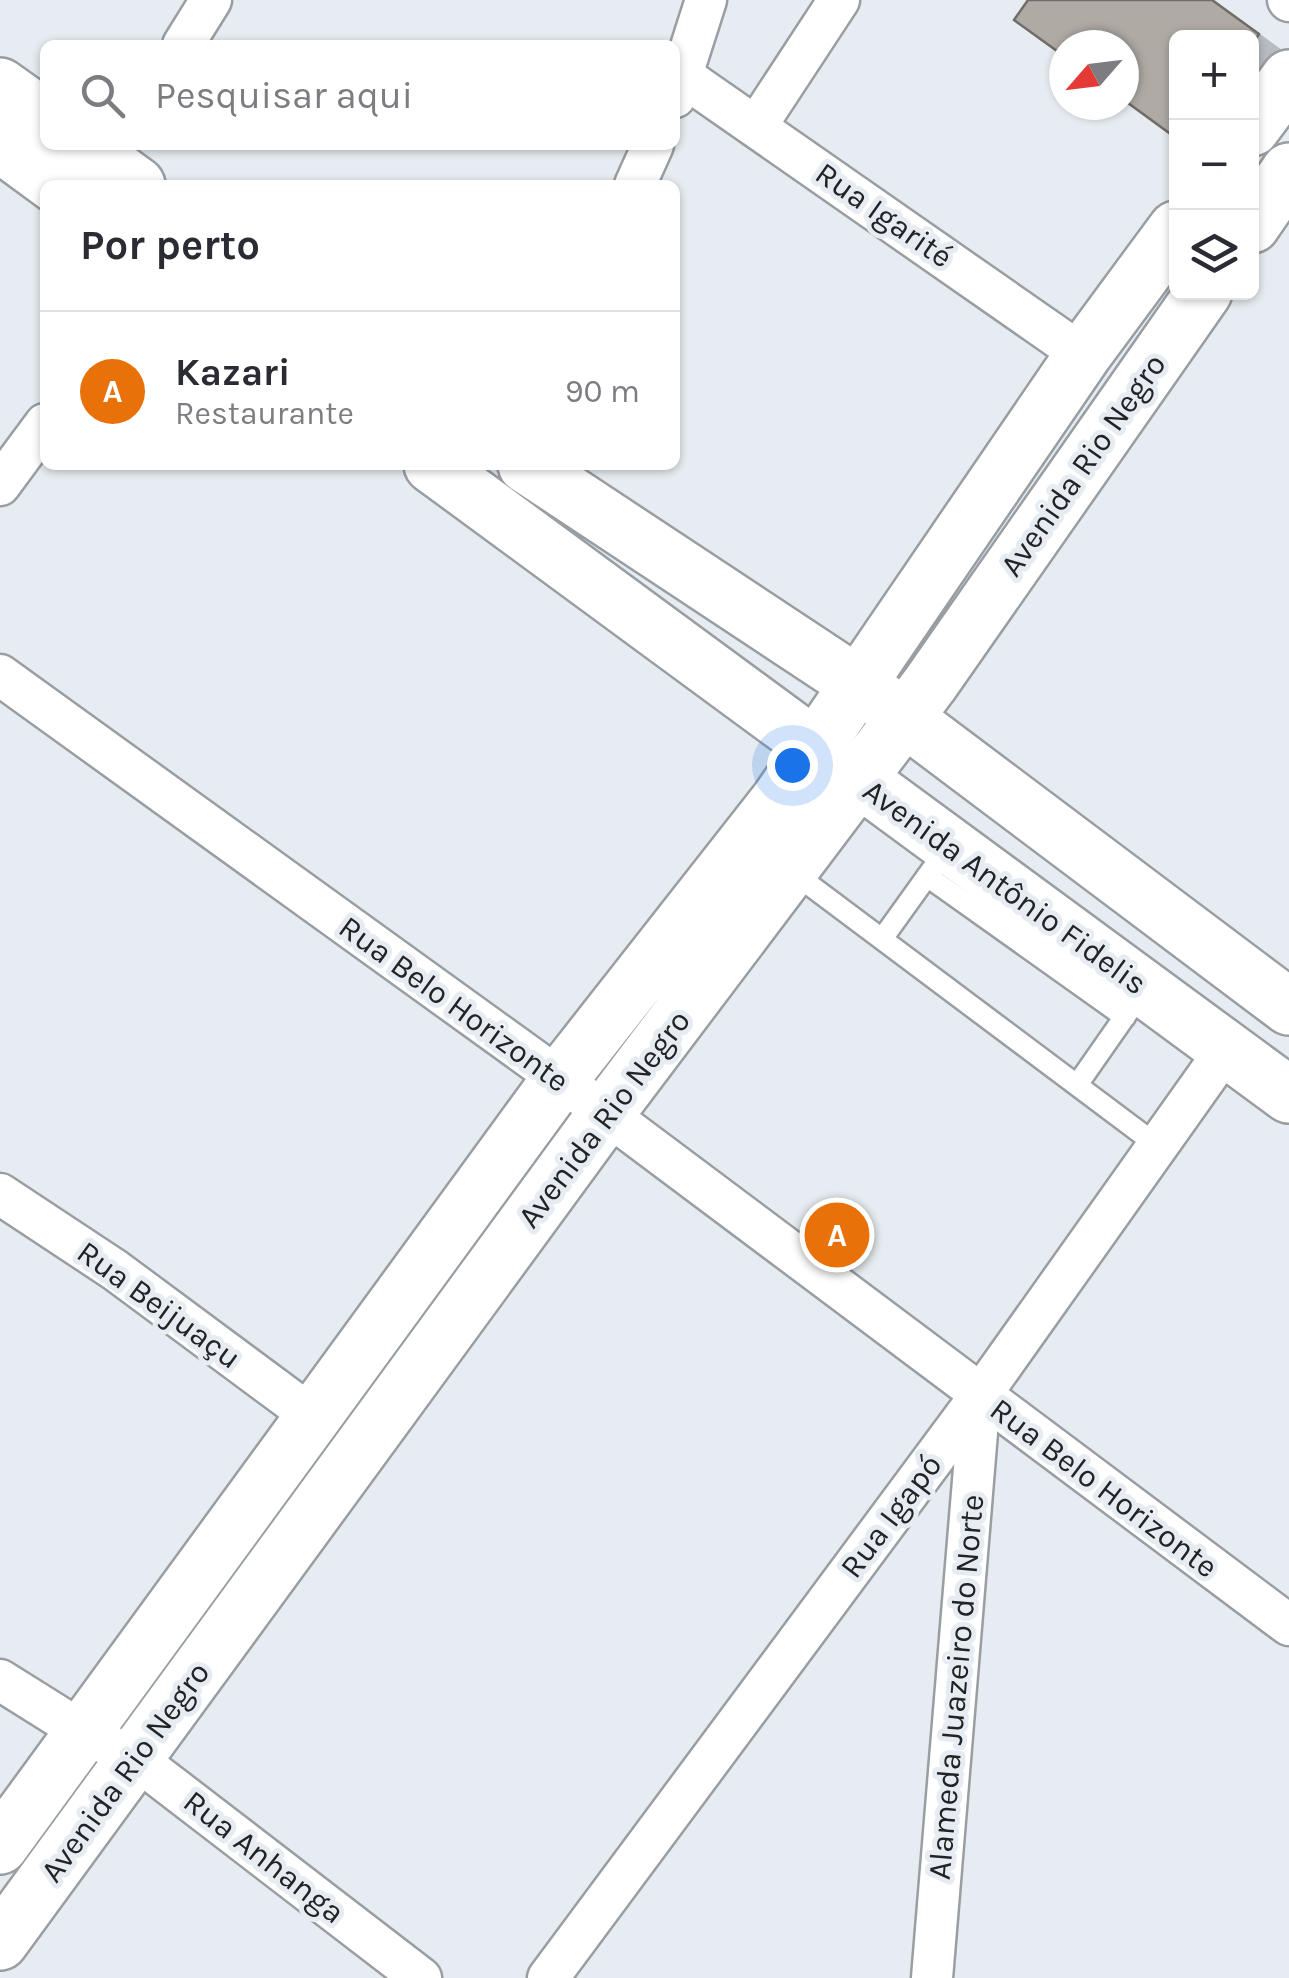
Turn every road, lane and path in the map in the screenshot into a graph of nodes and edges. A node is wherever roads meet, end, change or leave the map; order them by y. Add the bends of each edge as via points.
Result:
1 (212, 0) edge
2 (706, 0) edge
3 (838, 0) edge
4 (186, 40) edge
5 (1289, 78) edge
6 (0, 86) edge
7 (680, 86) edge
8 (40, 114) edge
9 (1258, 120) edge
10 (756, 125) junction
11 (0, 144) edge
12 (651, 150) edge
13 (1289, 171) edge
14 (49, 180) edge
15 (637, 180) edge
16 (1259, 215) edge
17 (1169, 238) edge
18 (1198, 300) edge
19 (1082, 355) junction
20 (40, 431) edge
21 (439, 470) edge
22 (534, 470) edge
23 (0, 485) edge
24 (0, 674) edge
25 (856, 684) junction
26 (905, 718) junction
27 (814, 747) junction
28 (858, 781) junction
29 (938, 861) junction
30 (791, 872) junction
31 (882, 939) junction
32 (1282, 987) edge
33 (1135, 1002) junction
34 (1289, 1041) edge
35 (1227, 1048) junction
36 (560, 1079) junction
37 (1076, 1085) junction
38 (1289, 1095) edge
39 (604, 1116) junction
40 (1158, 1146) junction
41 (0, 1194) edge
42 (980, 1396) junction
43 (316, 1418) junction
44 (1289, 1626) edge
45 (0, 1680) edge
46 (83, 1732) junction
47 (136, 1759) junction
48 (0, 1846) edge
49 (0, 1942) edge
50 (421, 1978) edge
51 (548, 1978) edge
52 (932, 1978) edge

1 - 4 street
2 - 7 street
3 - 10 street
5 - 9 main road
6 - 8 main road
7 - 10 street, Rua Igarité
10 - 19 street, Rua Igarité
11 - 14 main road
12 - 15 street
13 - 16 main road
17 - 19 main road, Avenida Rio Negro
18 - 26 main road, Avenida Rio Negro
19 - 25 main road, Avenida Rio Negro
20 - 23 street
21 - 27 main road, Avenida Antônio Fidelis
22 - 25 main road
24 - 36 street, Rua Belo Horizonte
25 - 26 main road
25 - 27 main road, Avenida Rio Negro
26 - 28 main road, Avenida Rio Negro
26 - 32 main road
27 - 28 main road, Avenida Antônio Fidelis
27 - 36 main road, Avenida Rio Negro
28 - 29 main road, Avenida Antônio Fidelis
28 - 30 main road, Avenida Rio Negro
29 - 31 lane
29 - 33 main road, Avenida Antônio Fidelis
30 - 31 lane
30 - 39 main road, Avenida Rio Negro
31 - 37 lane
33 - 35 main road, Avenida Antônio Fidelis
33 - 37 lane
34 - 35 main road via 1256,1034
35 - 38 main road, Avenida Antônio Fidelis
35 - 40 street, Rua Igapó
36 - 39 street, Rua Belo Horizonte
36 - 43 main road, Avenida Rio Negro
37 - 40 lane
39 - 42 street, Rua Belo Horizonte
39 - 47 main road, Avenida Rio Negro
40 - 42 street, Rua Igapó
41 - 43 street, Rua Beijuaçu
42 - 44 street, Rua Belo Horizonte
42 - 51 street, Rua Igapó
42 - 52 street, Alameda Juazeiro do Norte
43 - 46 main road, Avenida Rio Negro
45 - 46 street, Rua Anhanga
46 - 47 street, Rua Anhanga
46 - 48 main road, Avenida Rio Negro
47 - 49 main road, Avenida Rio Negro
47 - 50 street, Rua Anhanga

